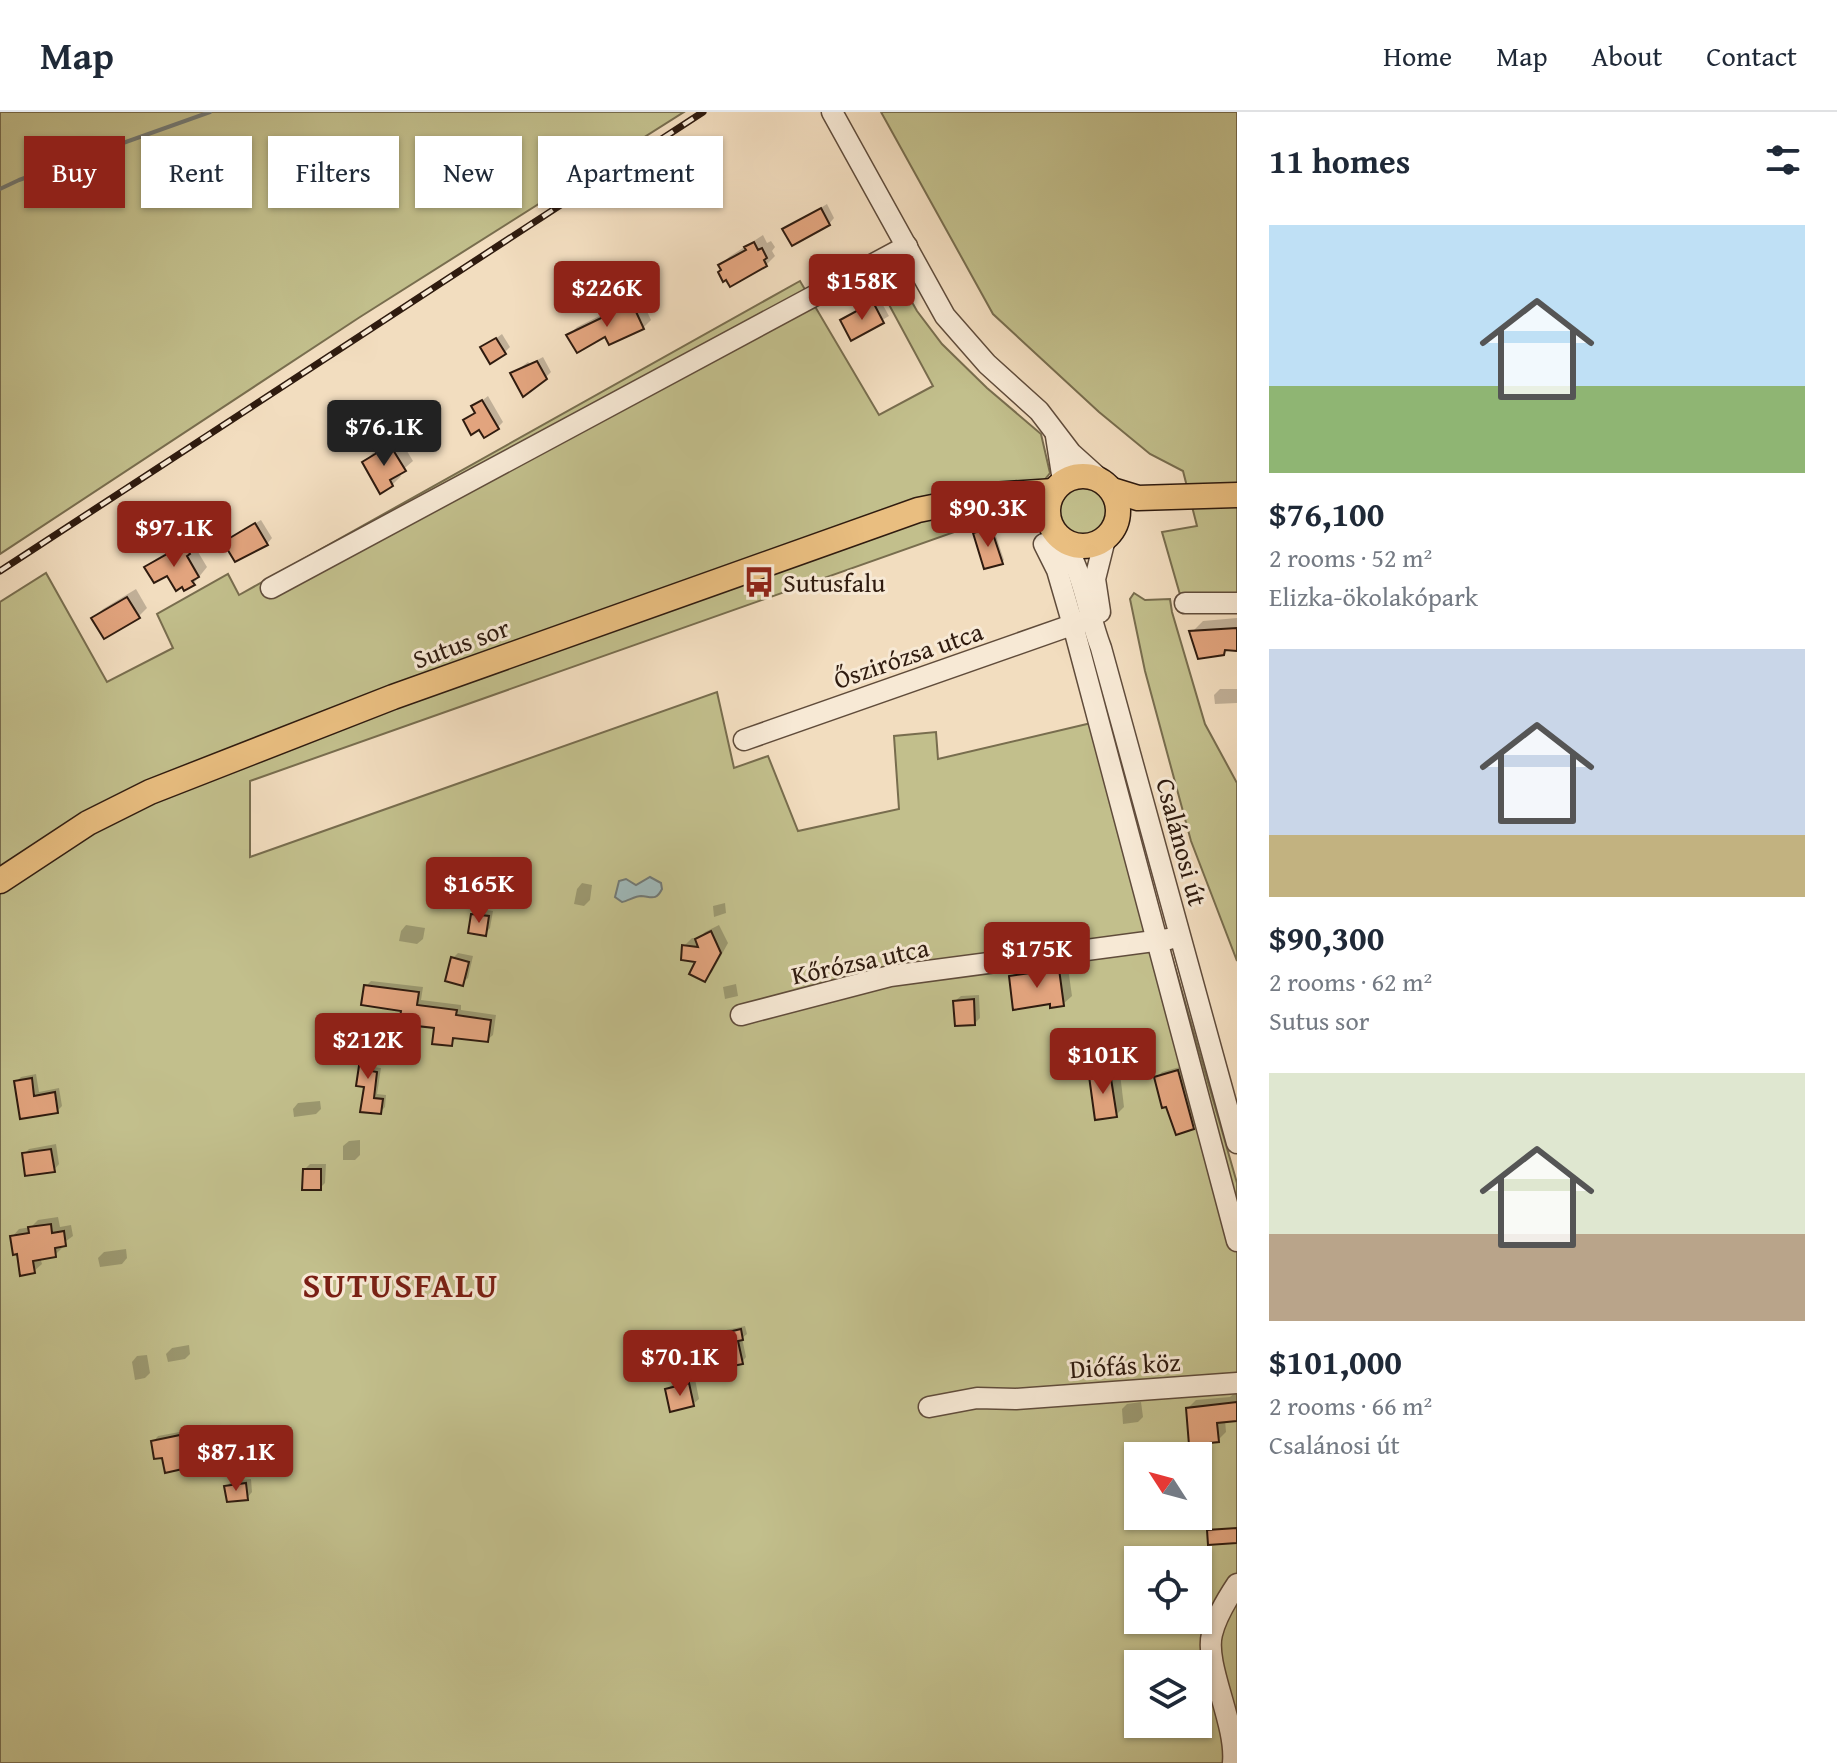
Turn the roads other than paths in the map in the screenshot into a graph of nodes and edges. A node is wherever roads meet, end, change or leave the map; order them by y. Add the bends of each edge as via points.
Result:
1 (832, 112) edge
2 (907, 246) junction
3 (1055, 428) junction
4 (1107, 485) junction
5 (1059, 486) junction
6 (1237, 495) edge
7 (1210, 497) junction
8 (960, 503) junction
9 (1110, 532) junction
10 (1052, 535) junction
11 (271, 588) dead end
12 (1185, 603) dead end
13 (1237, 603) edge
14 (1081, 622) junction
15 (1101, 648) junction
16 (744, 740) dead end
17 (0, 881) edge
18 (1181, 937) junction
19 (1157, 940) junction
20 (741, 1015) dead end
21 (1237, 1143) edge
22 (1237, 1241) edge
23 (1237, 1383) edge
24 (929, 1407) dead end
25 (1237, 1584) edge
26 (1233, 1763) edge

1 - 2 street
2 - 3 street via 954,327
2 - 11 street
3 - 4 street via 1071,453
3 - 5 street
4 - 5 main road via 1078,476
4 - 7 main road via 1138,498
4 - 9 main road via 1119,507
5 - 8 main road
5 - 10 main road via 1048,506
6 - 7 main road
7 - 9 main road via 1140,514
8 - 10 main road via 1030,512
8 - 17 main road, Sutus sor via 886,520 393,697 150,792 88,823
9 - 10 main road via 1083,547
9 - 15 street, Csalánosi út via 1095,579
10 - 14 street, Csalánosi út via 1077,567
12 - 13 street
14 - 15 street, Csalánosi út
14 - 16 street, Őszirózsa utca
14 - 19 street
15 - 18 street, Csalánosi út
18 - 19 street, Kőrózsa utca
18 - 21 street, Csalánosi út
19 - 20 street, Kőrózsa utca via 890,976
19 - 22 street
23 - 24 street, Diófás köz via 977,1398
25 - 26 street via 1211,1637

